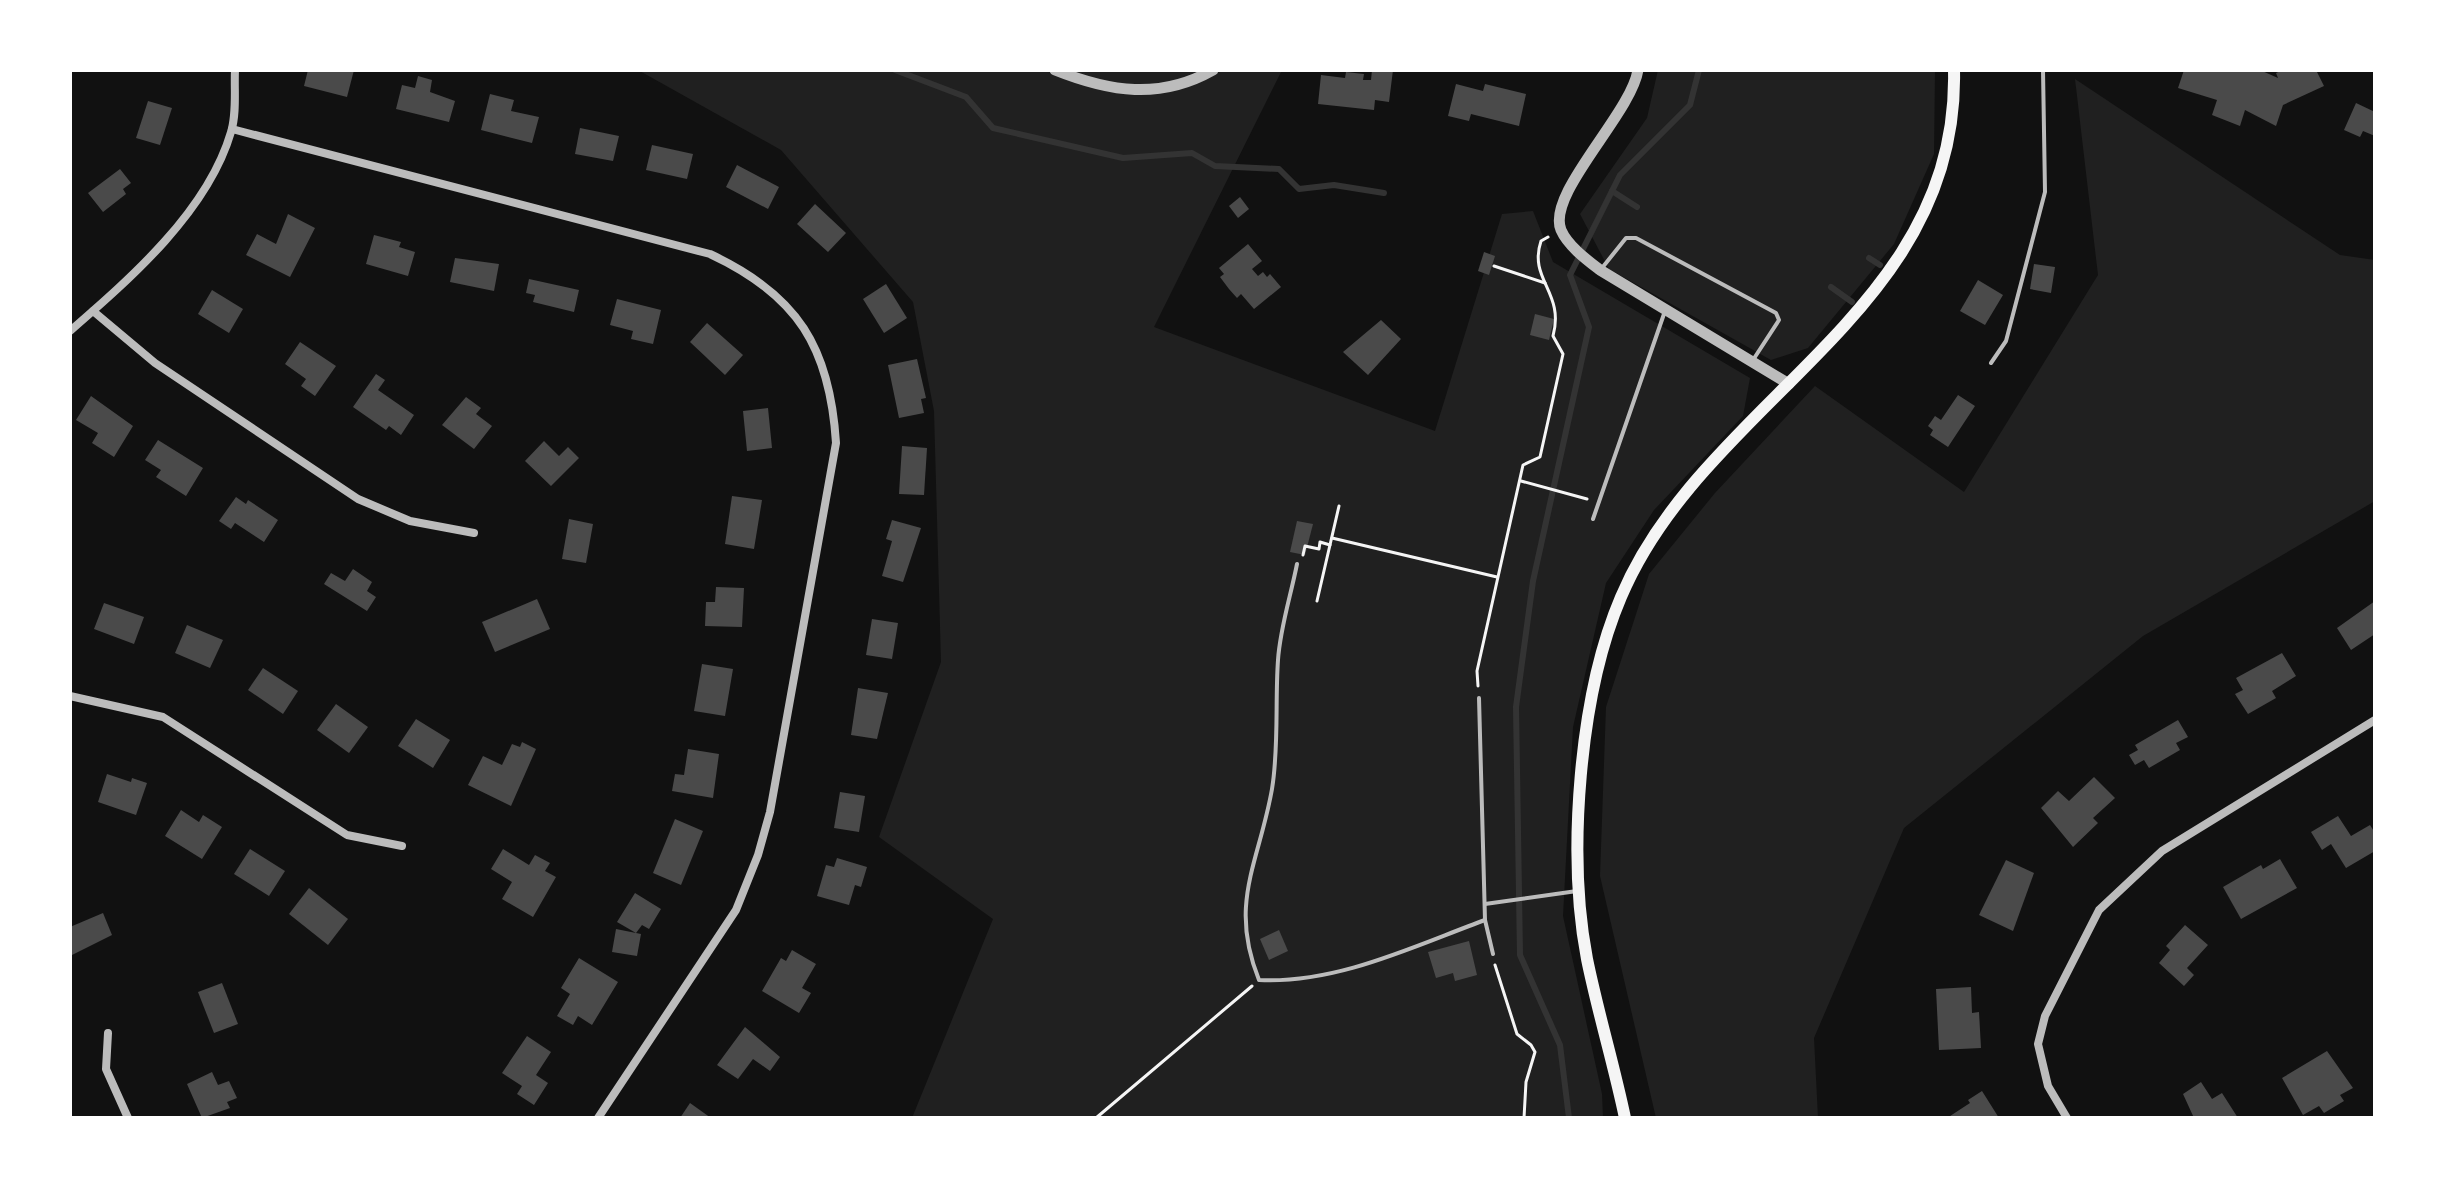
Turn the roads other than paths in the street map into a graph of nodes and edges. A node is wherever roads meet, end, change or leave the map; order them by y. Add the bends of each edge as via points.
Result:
1 (235, 70) edge
2 (1055, 70) edge
3 (1213, 70) edge
4 (1638, 70) edge
5 (1954, 70) edge
6 (2043, 70) edge
7 (232, 129) junction
8 (1595, 267) junction
9 (1665, 309) junction
10 (93, 311) junction
11 (70, 331) edge
12 (1753, 360) junction
13 (1991, 363) dead end
14 (1789, 384) junction
15 (1593, 519) dead end
16 (474, 533) dead end
17 (1297, 564) dead end
18 (70, 696) edge
19 (1479, 698) road end
20 (2375, 720) edge
21 (402, 846) dead end
22 (1579, 891) junction
23 (1485, 904) junction
24 (1485, 920) junction
25 (1493, 954) road end
26 (108, 1033) dead end
27 (128, 1118) edge
28 (598, 1118) edge
29 (1625, 1118) edge
30 (2067, 1118) edge

1 - 7 street
2 - 3 street via 1131,92 1162,90
4 - 8 street via 1627,103 1560,209 1564,234
5 - 14 main road via 1947,141 1919,225 1869,300
6 - 13 lane via 2045,192 2013,320
7 - 10 street via 206,191
7 - 28 street via 710,254 761,281 782,299 805,327 825,366 836,443 758,855 736,910
8 - 9 street
8 - 12 lane via 1626,238 1636,238 1776,313 1779,320
9 - 12 street
9 - 15 lane
10 - 11 street
10 - 16 street via 155,363 358,499 410,521
12 - 14 street
14 - 22 main road via 1661,523 1620,598 1599,664 1590,722 1578,843
17 - 24 lane via 1278,656 1272,789 1251,861 1244,924 1259,980 1289,981 1376,961
18 - 21 street via 163,717 347,835
19 - 23 lane
20 - 30 street via 2162,851 2099,910 2045,1016 2038,1044 2048,1086
22 - 23 lane
22 - 29 main road via 1588,960
23 - 24 lane
24 - 25 lane
26 - 27 street via 106,1069

